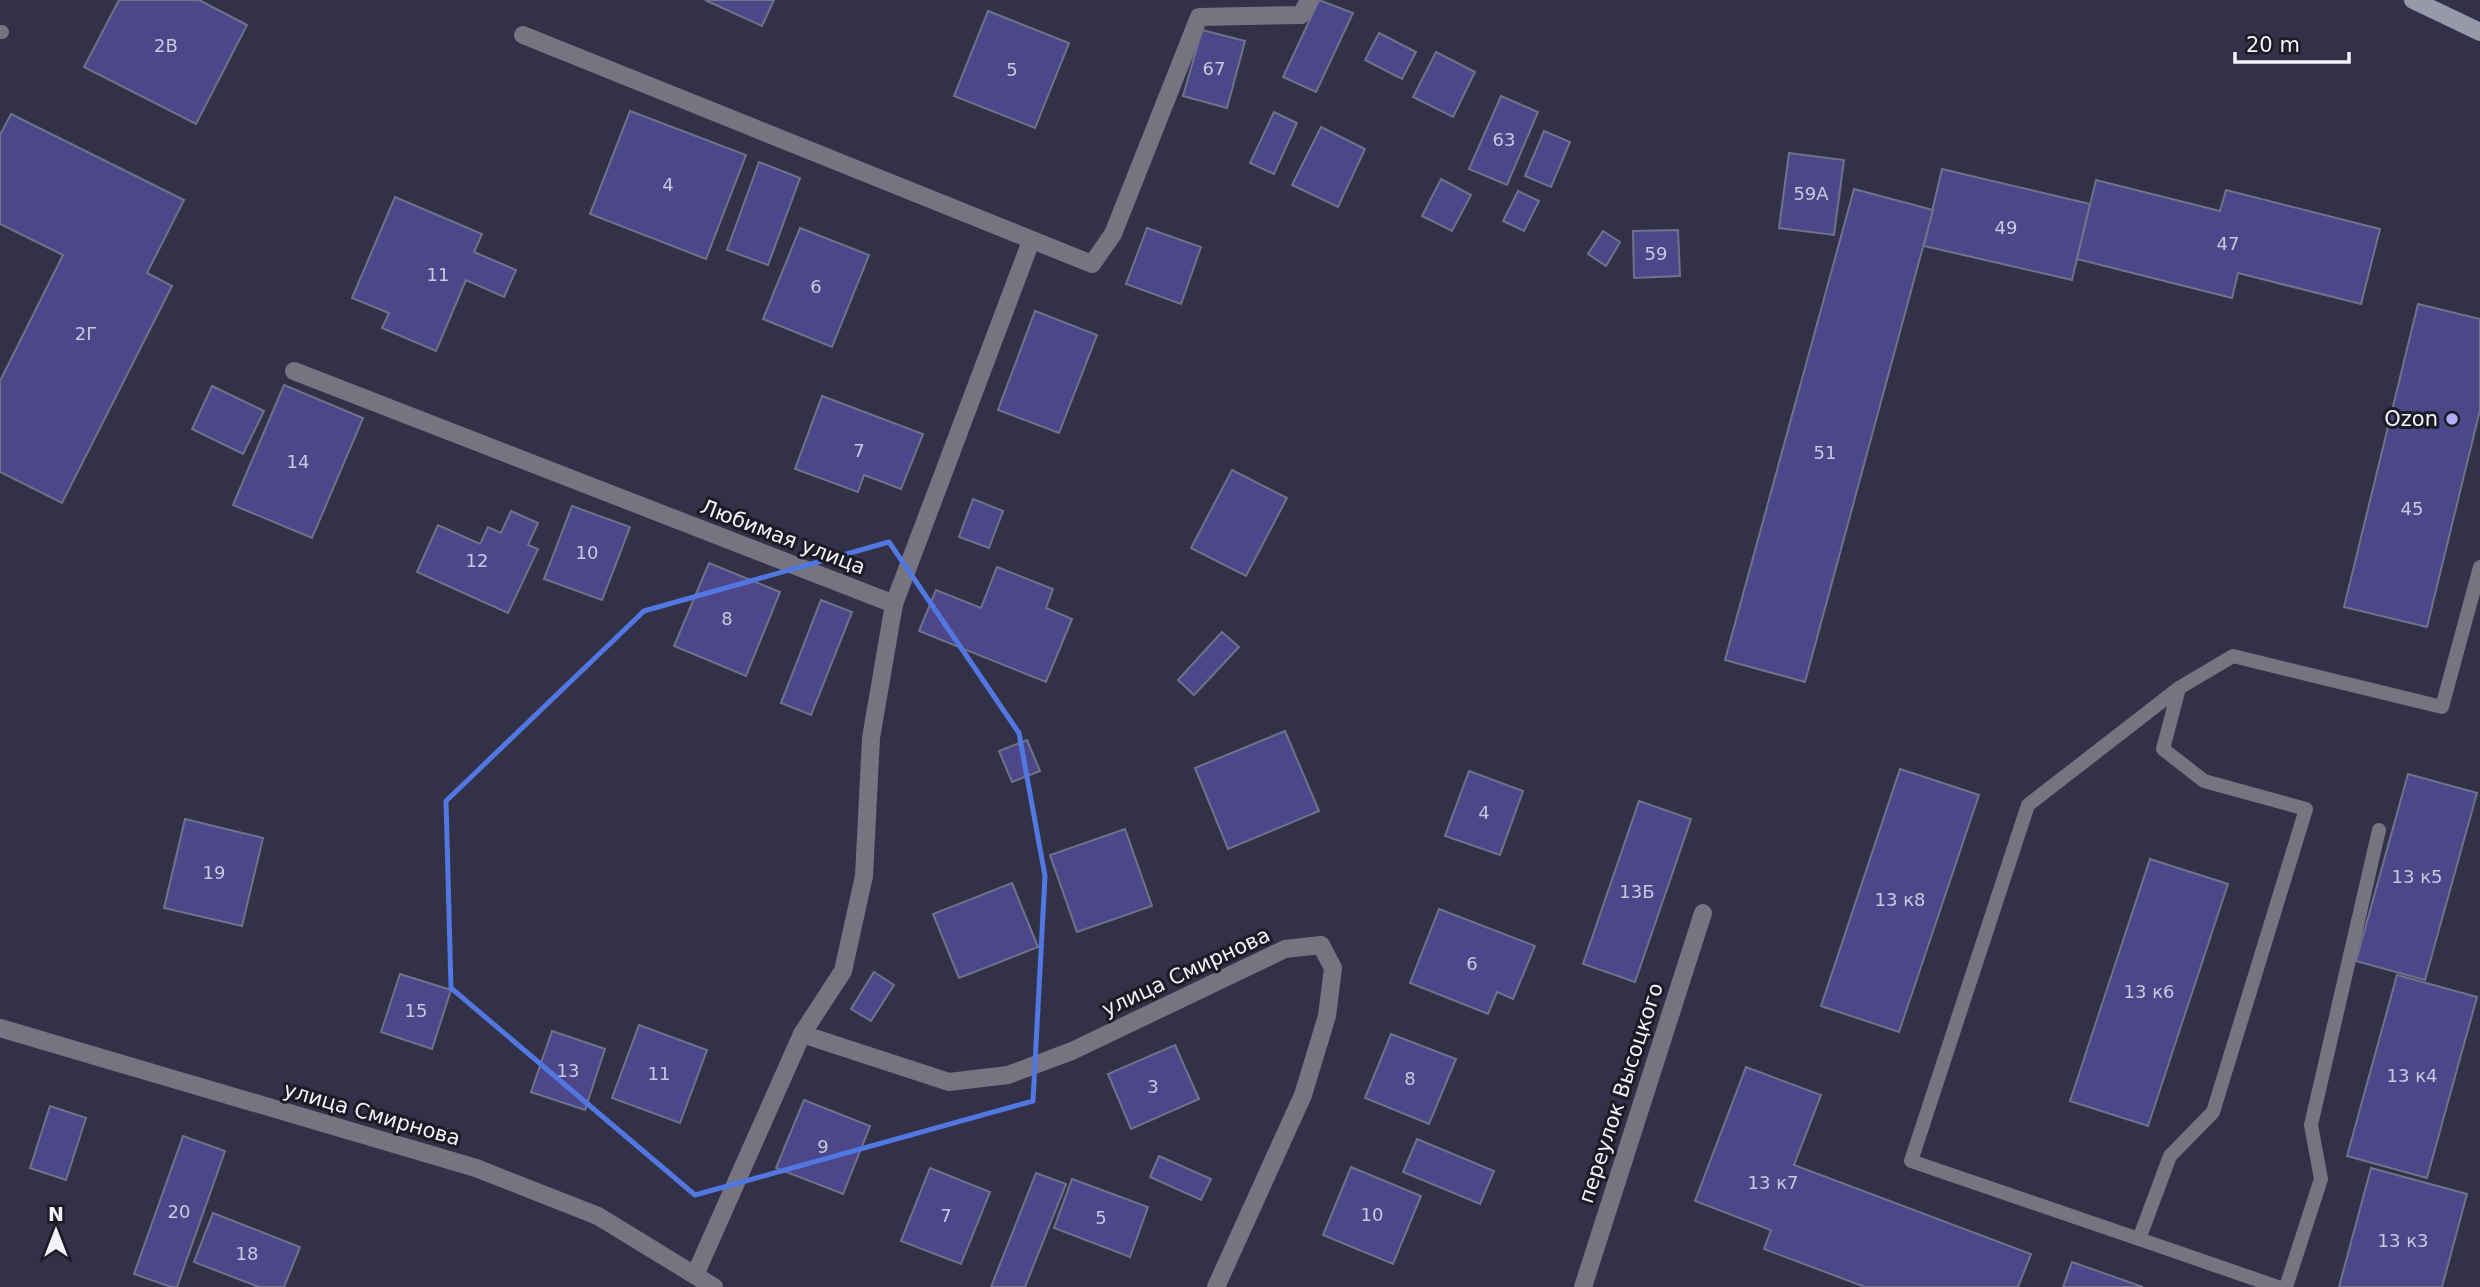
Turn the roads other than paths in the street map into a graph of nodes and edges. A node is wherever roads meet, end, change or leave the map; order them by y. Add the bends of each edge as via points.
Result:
1 (1309, 0) edge
2 (2413, 0) edge
3 (2480, 32) edge
4 (523, 35) dead end
5 (1031, 241) junction
6 (294, 371) dead end
7 (2480, 566) edge
8 (894, 604) junction
9 (2179, 688) junction
10 (2379, 830) dead end
11 (1703, 913) dead end
12 (0, 1028) edge
13 (802, 1034) junction
14 (2139, 1239) junction
15 (695, 1275) junction
16 (714, 1287) edge
17 (1216, 1287) edge
18 (1583, 1287) edge
19 (2278, 1287) edge
20 (2286, 1287) edge

1 - 5 street via 1301,15 1199,17 1113,234 1092,264
2 - 3 street
4 - 5 street
5 - 8 street
6 - 8 street, Любимая улица
7 - 9 lane via 2442,707 2233,656
8 - 13 street via 871,738 864,876 843,971
9 - 14 lane via 2162,749 2204,781 2306,809 2213,1112 2170,1156
9 - 14 lane via 2028,805 1911,1161
10 - 20 lane via 2311,1125 2321,1179
11 - 18 street, переулок Высоцкого
12 - 15 street, улица Смирнова via 476,1168 598,1216
13 - 15 street
13 - 17 street, улица Смирнова via 950,1082 1008,1075 1072,1051 1284,949 1321,945 1334,968 1326,1016 1303,1095
14 - 19 lane
15 - 16 street, улица Смирнова

